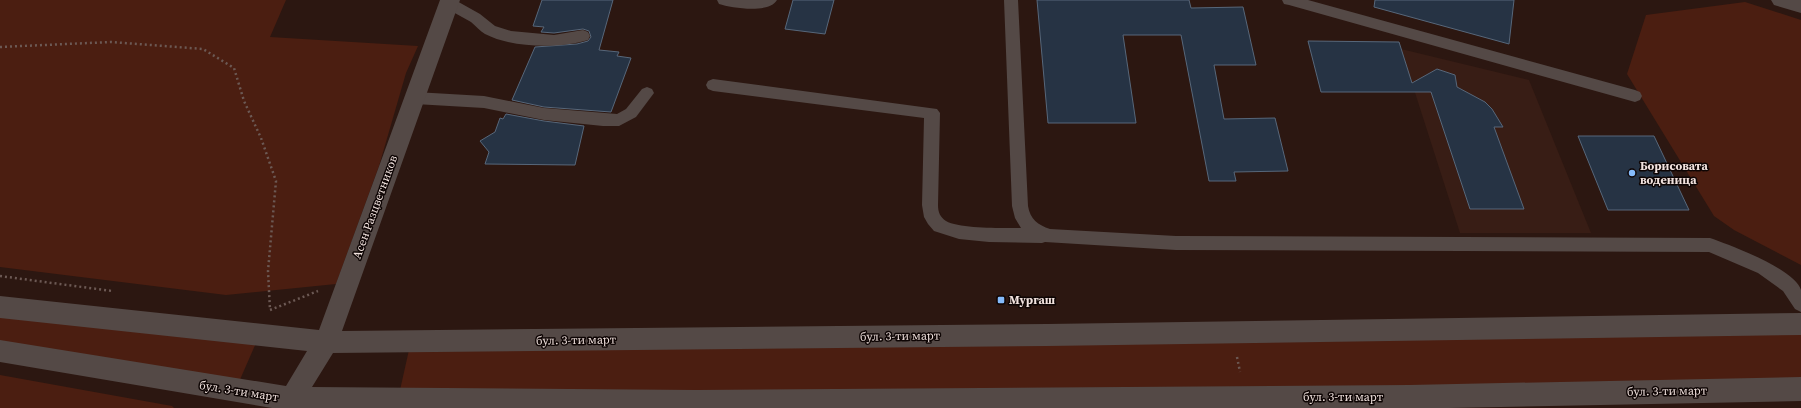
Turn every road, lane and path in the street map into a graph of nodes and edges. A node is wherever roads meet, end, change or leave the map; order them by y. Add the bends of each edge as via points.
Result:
1 (724, 0) edge
2 (770, 0) edge
3 (1011, 0) edge
4 (1289, 0) edge
5 (1781, 0) edge
6 (450, 1) edge
7 (1801, 6) edge
8 (584, 36) dead end
9 (0, 47) edge
10 (713, 85) dead end
11 (647, 93) dead end
12 (1635, 96) dead end
13 (415, 98) junction
14 (1050, 236) junction
15 (0, 276) edge
16 (345, 290) junction
17 (114, 291) dead end
18 (1801, 304) edge
19 (0, 307) edge
20 (262, 309) dead end
21 (270, 310) junction
22 (1801, 324) edge
23 (1232, 332) junction
24 (326, 342) junction
25 (0, 351) edge
26 (1801, 389) edge
27 (1245, 398) junction
28 (290, 403) edge
29 (696, 405) edge

1 - 2 lane via 746,4
3 - 14 lane via 1021,215 1031,230
4 - 12 lane
5 - 7 street
6 - 8 lane via 490,30 511,37 554,41
6 - 13 street, Асен Разцветников
9 - 21 path via 111,42 203,49 234,68 244,101 261,138 276,181 268,271
10 - 14 lane via 932,113 930,213 939,226 956,232
11 - 13 lane via 631,113 619,120 544,114 484,102
13 - 16 street, Асен Разцветников
14 - 18 lane via 1176,243 1710,246 1764,268 1789,286
15 - 17 path
16 - 21 path via 316,291
16 - 24 street, Асен Разцветников
19 - 24 street, бул. 3-ти март
20 - 21 path
22 - 23 street, бул. 3-ти март
23 - 24 street, бул. 3-ти март
23 - 27 path
24 - 28 street, Асен Разцветников
25 - 28 street, бул. 3-ти март via 235,391
26 - 27 street, бул. 3-ти март
27 - 29 street, бул. 3-ти март
28 - 29 street, бул. 3-ти март

